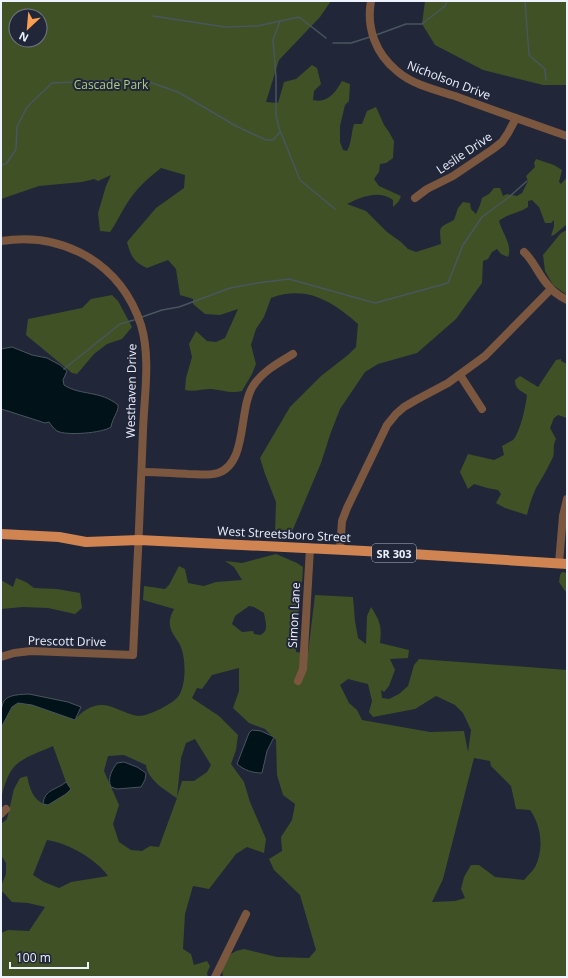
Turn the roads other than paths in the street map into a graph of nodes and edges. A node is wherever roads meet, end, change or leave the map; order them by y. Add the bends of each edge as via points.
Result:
1 (370, 1) edge
2 (516, 118) junction
3 (567, 136) edge
4 (415, 198) dead end
5 (1, 241) edge
6 (524, 252) dead end
7 (551, 289) junction
8 (567, 300) edge
9 (293, 354) dead end
10 (460, 375) junction
11 (482, 409) dead end
12 (142, 472) junction
13 (567, 499) edge
14 (1, 534) edge
15 (139, 540) junction
16 (310, 548) junction
17 (340, 550) junction
18 (563, 563) edge
19 (133, 655) joint
20 (1, 657) edge
21 (298, 681) dead end
22 (246, 914) dead end
23 (215, 977) edge

1 - 2 street, Nicholson Drive via 369,19 372,36 388,64 411,80
2 - 3 street, Nicholson Drive
2 - 4 street, Leslie Drive via 502,142 453,176
5 - 12 street, Westhaven Drive via 34,239 69,247 99,264 129,298 141,325 145,347
6 - 7 street
7 - 8 street
7 - 10 street via 489,352
9 - 12 street via 271,368 253,386 245,406 237,452 234,460 223,471 209,475
10 - 11 street
10 - 17 street via 404,407 387,425 346,508 342,521
12 - 15 street, Westhaven Drive
13 - 18 street via 563,516
14 - 15 main road, West Streetsboro Street / SR 303 via 59,536 86,542
15 - 16 main road, West Streetsboro Street / SR 303
15 - 19 street, Westhaven Drive
16 - 17 main road, West Streetsboro Street / SR 303
16 - 21 street, Simon Lane via 303,669
17 - 18 main road, West Streetsboro Street / SR 303
19 - 20 street, Prescott Drive via 31,651
22 - 23 street

